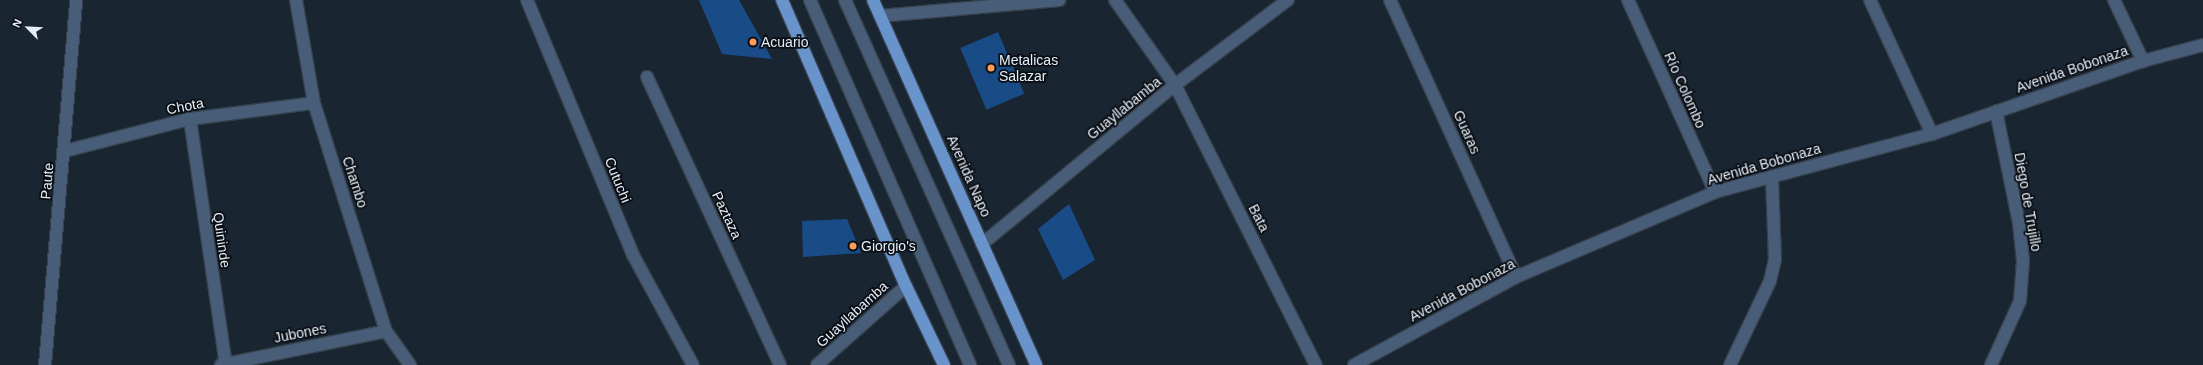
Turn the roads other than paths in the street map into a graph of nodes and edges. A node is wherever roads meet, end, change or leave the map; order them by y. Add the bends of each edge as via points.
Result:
1 (76, 0) edge
2 (296, 0) edge
3 (527, 0) edge
4 (782, 0) edge
5 (810, 0) edge
6 (845, 0) edge
7 (873, 0) edge
8 (1059, 0) edge
9 (1115, 0) edge
10 (1288, 0) edge
11 (1390, 0) edge
12 (1628, 0) edge
13 (1870, 0) edge
14 (2114, 0) edge
15 (880, 16) junction
16 (2203, 45) edge
17 (2143, 61) junction
18 (647, 77) dead end
19 (1175, 85) junction
20 (314, 103) junction
21 (1996, 111) junction
22 (190, 119) junction
23 (1932, 134) junction
24 (65, 151) junction
25 (1772, 177) junction
26 (1715, 192) junction
27 (982, 244) junction
28 (1516, 277) junction
29 (906, 286) junction
30 (386, 331) junction
31 (1373, 360) edge
32 (45, 365) edge
33 (224, 365) edge
34 (410, 365) edge
35 (693, 365) edge
36 (780, 365) edge
37 (817, 365) edge
38 (944, 365) edge
39 (970, 365) edge
40 (1009, 365) edge
41 (1036, 365) edge
42 (1316, 365) edge
43 (1354, 365) edge
44 (1730, 365) edge
45 (1991, 365) edge

1 - 24 street, Paute
2 - 20 street, Chambo
3 - 35 street, Cutuchi via 633,255
4 - 29 main road
5 - 39 street
6 - 40 street
7 - 15 main road, Avenida Napo
8 - 15 street
9 - 19 street, Bata
10 - 19 street, Guayllabamba
11 - 28 street, Guaras
12 - 26 street, Río Colombo
13 - 23 street
14 - 17 street
15 - 27 main road, Avenida Napo
16 - 17 street, Avenida Bobonaza
17 - 21 street, Avenida Bobonaza
18 - 36 street, Paztaza
19 - 27 street, Guayllabamba
19 - 42 street, Bata
20 - 22 street, Chota
20 - 30 street, Chambo
21 - 23 street, Avenida Bobonaza
21 - 45 street, Diego de Trujillo via 2019,223 2023,261 2020,301
22 - 24 street, Chota
22 - 33 street, Quininde
23 - 25 street, Avenida Bobonaza
24 - 32 street, Paute
25 - 26 street, Avenida Bobonaza
25 - 44 street via 1775,260 1770,281
26 - 28 street, Avenida Bobonaza
27 - 41 main road, Avenida Napo
28 - 31 street, Avenida Bobonaza
29 - 37 street, Guayllabamba
29 - 38 main road
30 - 33 street, Jubones
30 - 34 street, Chambo
31 - 43 street, Avenida Bobonaza

